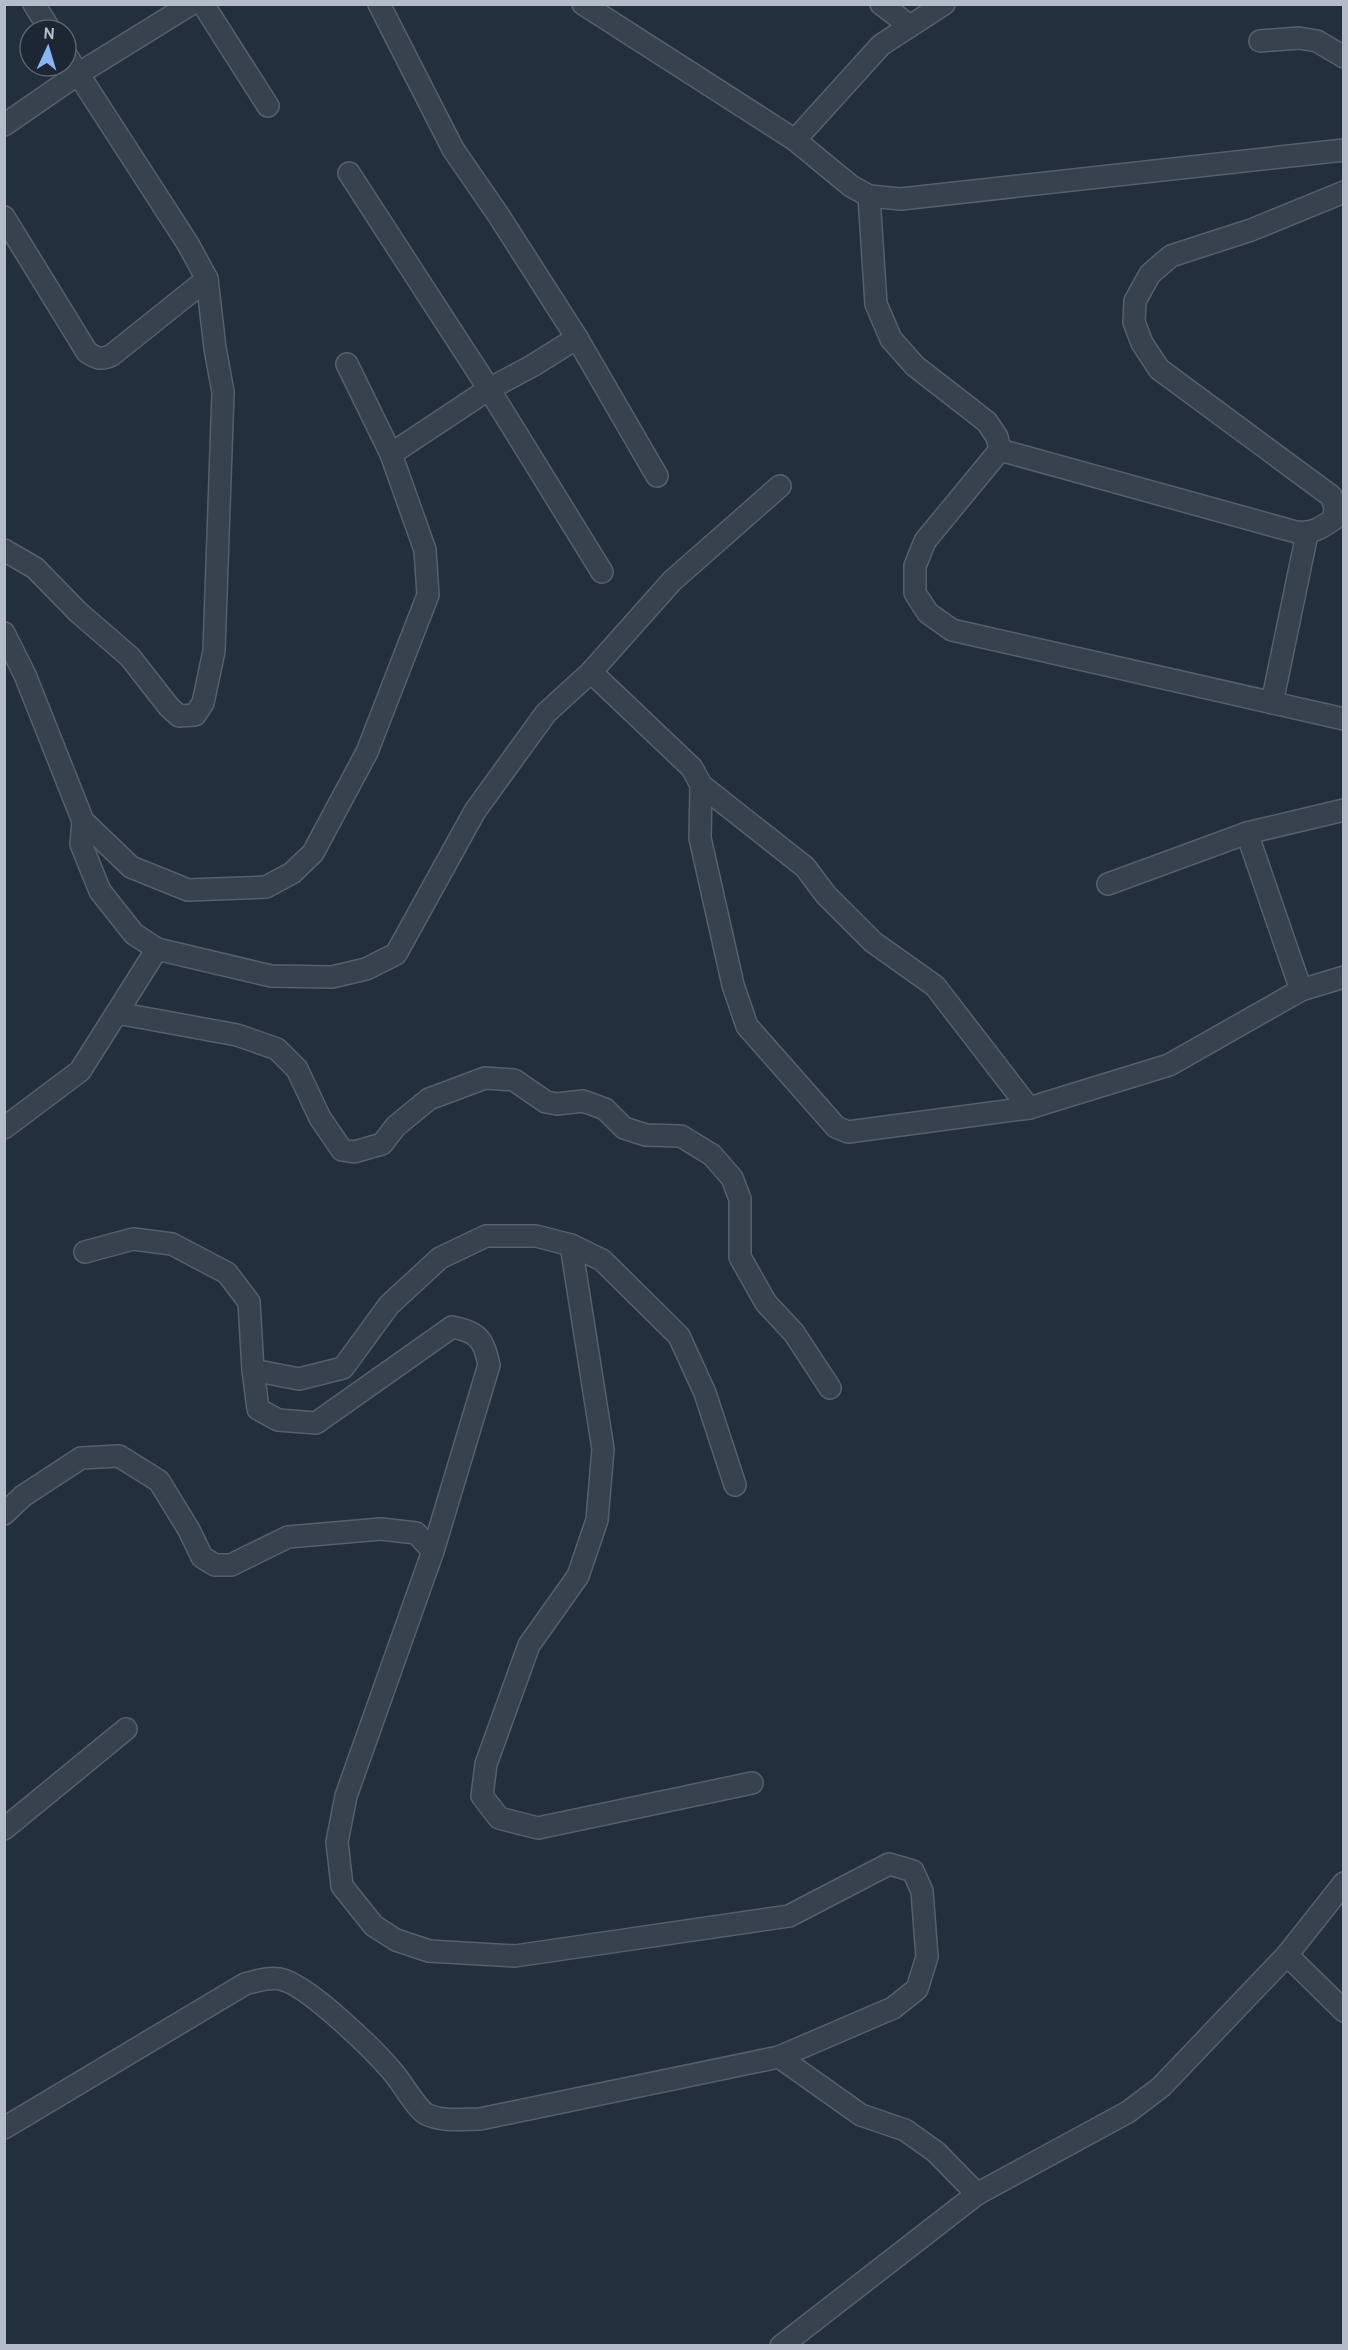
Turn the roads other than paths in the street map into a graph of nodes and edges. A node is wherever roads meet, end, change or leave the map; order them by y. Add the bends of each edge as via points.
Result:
1 (34, 4) edge
2 (191, 4) edge
3 (203, 4) edge
4 (379, 4) edge
5 (583, 4) edge
6 (881, 4) edge
7 (944, 4) edge
8 (43, 18) edge
9 (910, 26) junction
10 (1260, 41) dead end
11 (1344, 57) edge
12 (78, 74) joint
13 (72, 78) edge
14 (268, 106) dead end
15 (4, 125) edge
16 (795, 140) junction
17 (1344, 150) edge
18 (349, 173) dead end
19 (1344, 192) edge
20 (869, 196) junction
21 (4, 217) edge
22 (207, 279) junction
23 (577, 338) junction
24 (347, 364) dead end
25 (489, 389) junction
26 (1000, 450) junction
27 (391, 454) junction
28 (657, 476) dead end
29 (780, 486) dead end
30 (1307, 534) junction
31 (4, 550) edge
32 (602, 572) dead end
33 (4, 633) edge
34 (591, 672) junction
35 (1272, 703) junction
36 (1344, 719) edge
37 (701, 785) junction
38 (1344, 810) edge
39 (82, 821) junction
40 (1247, 833) junction
41 (1108, 884) dead end
42 (157, 949) junction
43 (1344, 977) edge
44 (1301, 990) junction
45 (117, 1013) junction
46 (1029, 1108) junction
47 (4, 1128) edge
48 (571, 1245) junction
49 (85, 1252) dead end
50 (253, 1370) junction
51 (830, 1388) dead end
52 (735, 1485) dead end
53 (4, 1514) edge
54 (434, 1551) junction
55 (126, 1729) dead end
56 (752, 1783) dead end
57 (4, 1829) edge
58 (1344, 1883) edge
59 (1287, 1955) junction
60 (1344, 2011) edge
61 (780, 2057) junction
62 (4, 2127) edge
63 (976, 2194) junction
64 (781, 2346) edge

1 - 8 street
2 - 12 street
3 - 14 street
4 - 23 street via 453,149
5 - 16 street
6 - 9 street
7 - 9 street
9 - 16 street via 881,45
10 - 11 street via 1317,41
12 - 22 street
13 - 15 street
16 - 20 street
17 - 20 street via 901,199
18 - 25 street
19 - 30 street via 1251,230 1171,256 1150,274 1135,301 1134,322 1159,369 1331,496 1334,519
20 - 26 street via 876,304 891,339 915,366 987,422
21 - 22 street via 87,352 94,357 112,355
22 - 31 street via 223,392 213,651 203,703 195,715 179,716 130,657 35,568
23 - 25 street
23 - 28 street
24 - 27 street
25 - 27 street
25 - 32 street
26 - 30 street
26 - 35 street via 925,541 915,566 915,593 928,613 952,630
27 - 39 street via 426,550 428,595 368,752 313,853 292,873 266,887 188,890 131,867
29 - 34 street via 672,581
30 - 35 street
33 - 39 street via 25,675
34 - 37 street via 692,768
34 - 42 street via 546,713 475,811 396,954 366,969 332,977 272,976
35 - 36 street
37 - 46 street via 805,867 826,895 873,942 935,986
37 - 46 street via 700,838 733,985 747,1026 836,1127 862,1132
38 - 40 street
39 - 42 street via 81,844 100,891 134,934
40 - 41 street
40 - 44 street
42 - 45 street
43 - 44 street
44 - 46 street via 1169,1065
45 - 47 street via 80,1071
45 - 51 street via 237,1035 277,1048 297,1069 320,1118 342,1150 354,1152 382,1144 396,1126 429,1099 485,1078 514,1080 546,1102 583,1101 605,1109 624,1128 646,1135 681,1136 712,1155 732,1179 740,1199 741,1257 765,1303 794,1333
48 - 50 street via 536,1236 486,1236 440,1258 389,1305 343,1368 299,1379
48 - 52 street via 602,1260 680,1336 705,1393
48 - 56 street via 603,1449 597,1520 578,1576 529,1645 486,1764 482,1796 500,1818 538,1828
49 - 50 street via 133,1239 172,1244 227,1273 249,1302
50 - 54 street via 258,1409 278,1420 316,1423 453,1327 470,1330 485,1345 489,1365
53 - 54 street via 23,1496 81,1458 119,1456 159,1481 202,1557 215,1565 231,1565 288,1537 381,1529 416,1533
54 - 61 street via 346,1796 337,1842 342,1886 374,1926 396,1940 429,1951 515,1956 789,1917 889,1864 913,1871 922,1891 927,1957 917,1989 892,2008
55 - 57 street
58 - 59 street
59 - 60 street
59 - 63 street via 1161,2087 1128,2112
61 - 62 street via 480,2119 441,2120 424,2113 392,2071 316,1998 288,1982 263,1978 244,1984
61 - 63 street via 861,2115 905,2130 936,2152
63 - 64 street

